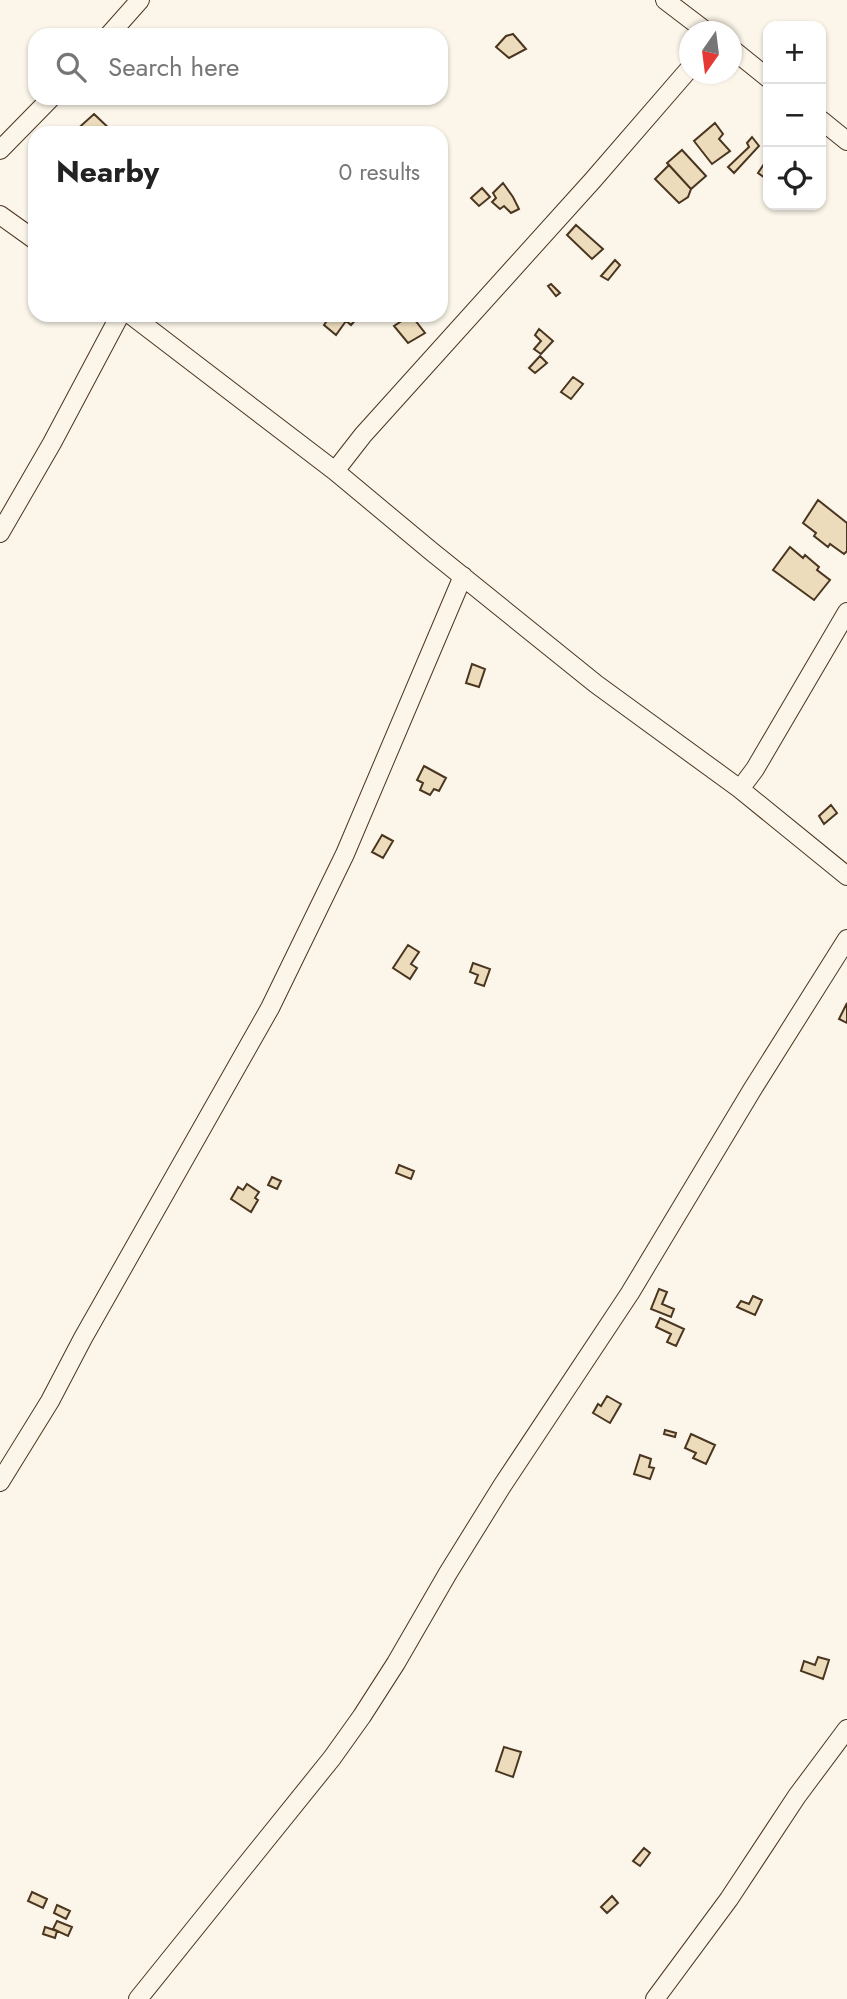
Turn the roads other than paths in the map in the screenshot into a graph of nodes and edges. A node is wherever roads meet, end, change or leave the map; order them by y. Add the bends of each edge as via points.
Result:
1 (140, 0) edge
2 (665, 0) edge
3 (693, 21) edge
4 (114, 28) edge
5 (742, 57) edge
6 (763, 74) edge
7 (679, 81) edge
8 (44, 105) edge
9 (826, 124) edge
10 (847, 141) edge
11 (0, 150) edge
12 (0, 215) edge
13 (28, 235) edge
14 (116, 322) edge
15 (140, 322) edge
16 (335, 471) junction
17 (0, 533) edge
18 (463, 576) junction
19 (847, 612) edge
20 (740, 789) junction
21 (847, 876) edge
22 (847, 939) edge
23 (0, 1482) edge
24 (847, 1729) edge
25 (138, 1999) edge
26 (655, 1999) edge

1 - 4 street
2 - 3 street
5 - 6 street
7 - 16 street
8 - 11 street
9 - 10 street
12 - 13 street
14 - 17 street
15 - 16 street
16 - 18 street
18 - 20 street via 596,684
18 - 23 street via 361,820 271,1008
19 - 20 street
20 - 21 street
22 - 25 street via 362,1716
24 - 26 street

